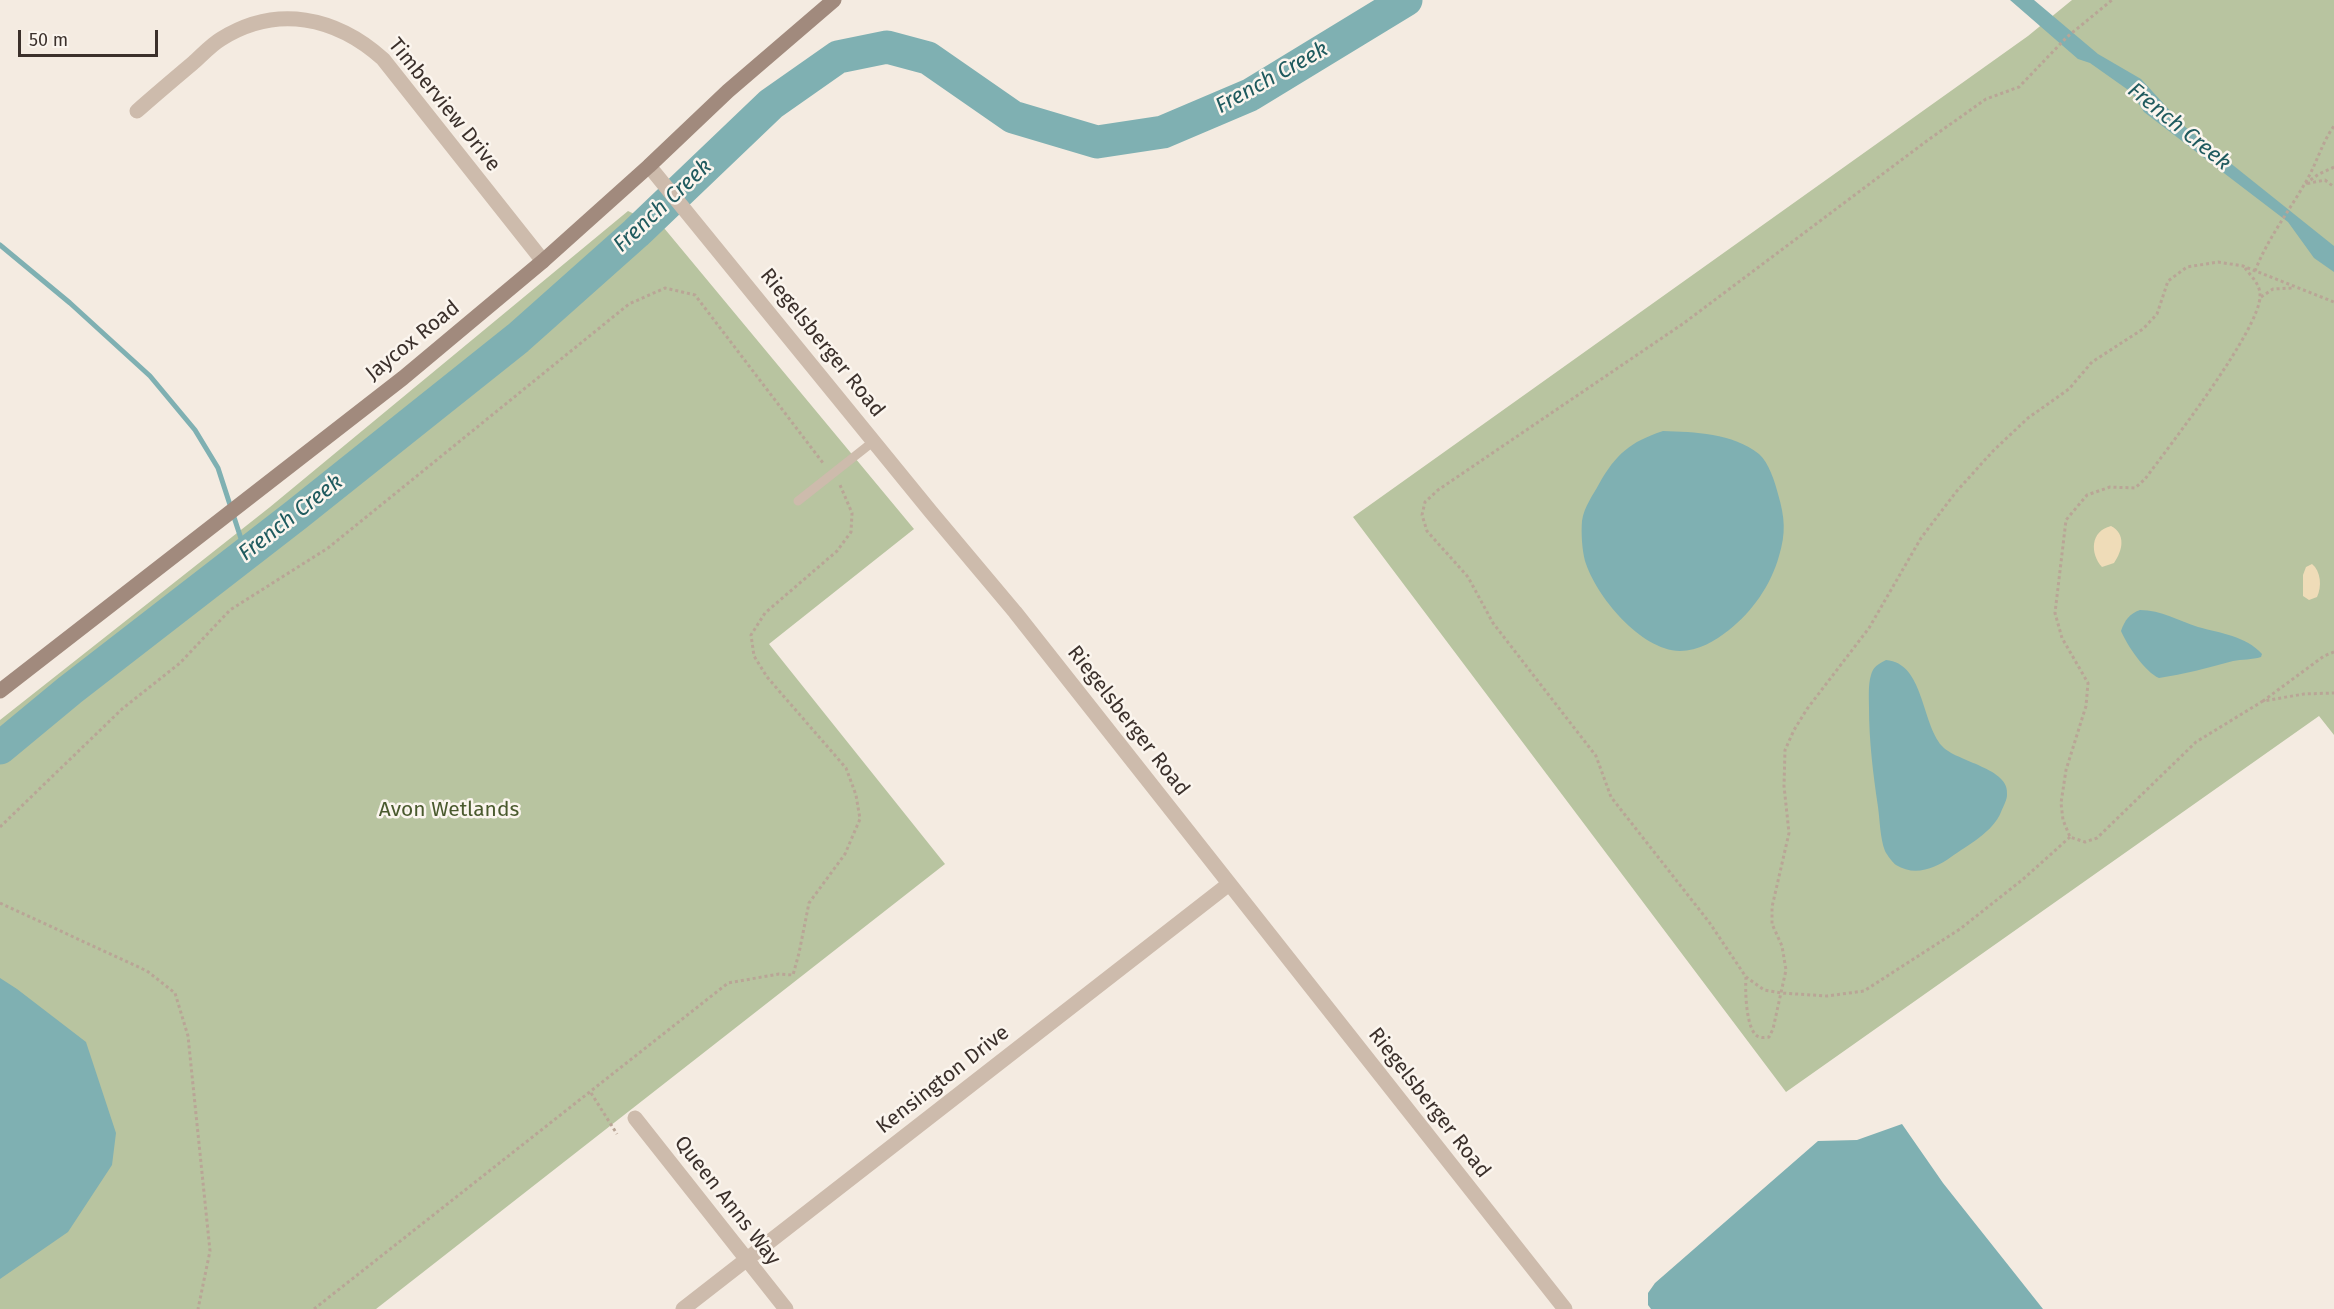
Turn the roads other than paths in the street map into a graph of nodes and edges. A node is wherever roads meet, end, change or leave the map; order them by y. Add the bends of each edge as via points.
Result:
1 (834, 0) edge
2 (137, 111) dead end
3 (650, 166) junction
4 (543, 261) junction
5 (874, 441) junction
6 (798, 501) dead end
7 (0, 692) edge
8 (1229, 884) junction
9 (635, 1118) dead end
10 (746, 1260) junction
11 (683, 1309) edge
12 (786, 1309) edge
13 (1565, 1309) edge

1 - 3 street, Jaycox Road via 728,91
2 - 4 street, Timberview Drive via 220,40 239,29 282,19 327,24 347,32 383,59
3 - 4 street, Jaycox Road
3 - 5 street, Riegelsberger Road
4 - 7 street, Jaycox Road via 403,378
5 - 6 lane
5 - 8 street, Riegelsberger Road via 1016,612
8 - 10 street, Kensington Drive
8 - 13 street, Riegelsberger Road
9 - 10 street, Queen Anns Way
10 - 11 street, Kensington Drive
10 - 12 street, Queen Anns Way

